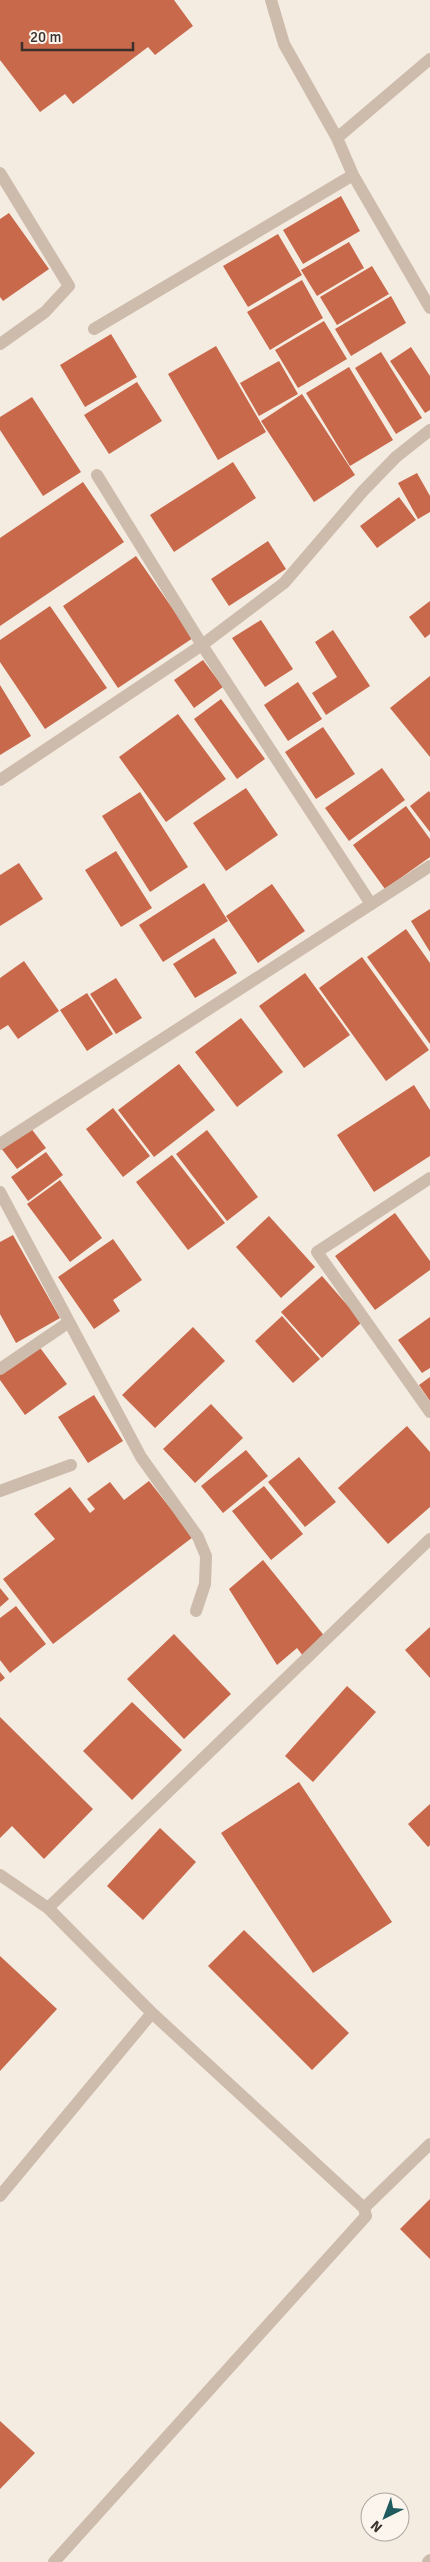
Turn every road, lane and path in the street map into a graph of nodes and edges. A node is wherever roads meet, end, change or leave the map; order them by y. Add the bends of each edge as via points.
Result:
1 (271, 0) edge
2 (430, 59) edge
3 (337, 138) junction
4 (0, 173) edge
5 (353, 175) junction
6 (430, 308) edge
7 (94, 329) dead end
8 (0, 344) edge
9 (430, 430) edge
10 (97, 475) dead end
11 (202, 645) junction
12 (0, 780) edge
13 (430, 866) edge
14 (371, 904) junction
15 (0, 1144) edge
16 (430, 1178) edge
17 (0, 1192) edge
18 (69, 1322) junction
19 (0, 1369) edge
20 (430, 1412) edge
21 (71, 1465) dead end
22 (0, 1491) edge
23 (430, 1539) edge
24 (196, 1611) dead end
25 (0, 1875) edge
26 (48, 1908) junction
27 (152, 2013) junction
28 (430, 2144) edge
29 (0, 2196) edge
30 (364, 2208) junction
31 (54, 2562) edge

1 - 3 street via 284,44
2 - 3 street
3 - 5 street
4 - 8 street via 70,286 45,312
5 - 6 street
5 - 7 street
9 - 11 street via 363,491 284,583
10 - 11 street
11 - 12 street
11 - 14 street
13 - 14 street
14 - 15 street
16 - 20 street via 317,1252
17 - 18 street
18 - 19 street
18 - 24 street via 141,1457 198,1537 206,1556 205,1584
21 - 22 street
23 - 26 street
25 - 26 street
26 - 27 street
27 - 29 street
27 - 30 street
28 - 30 street
30 - 31 street via 366,2216

